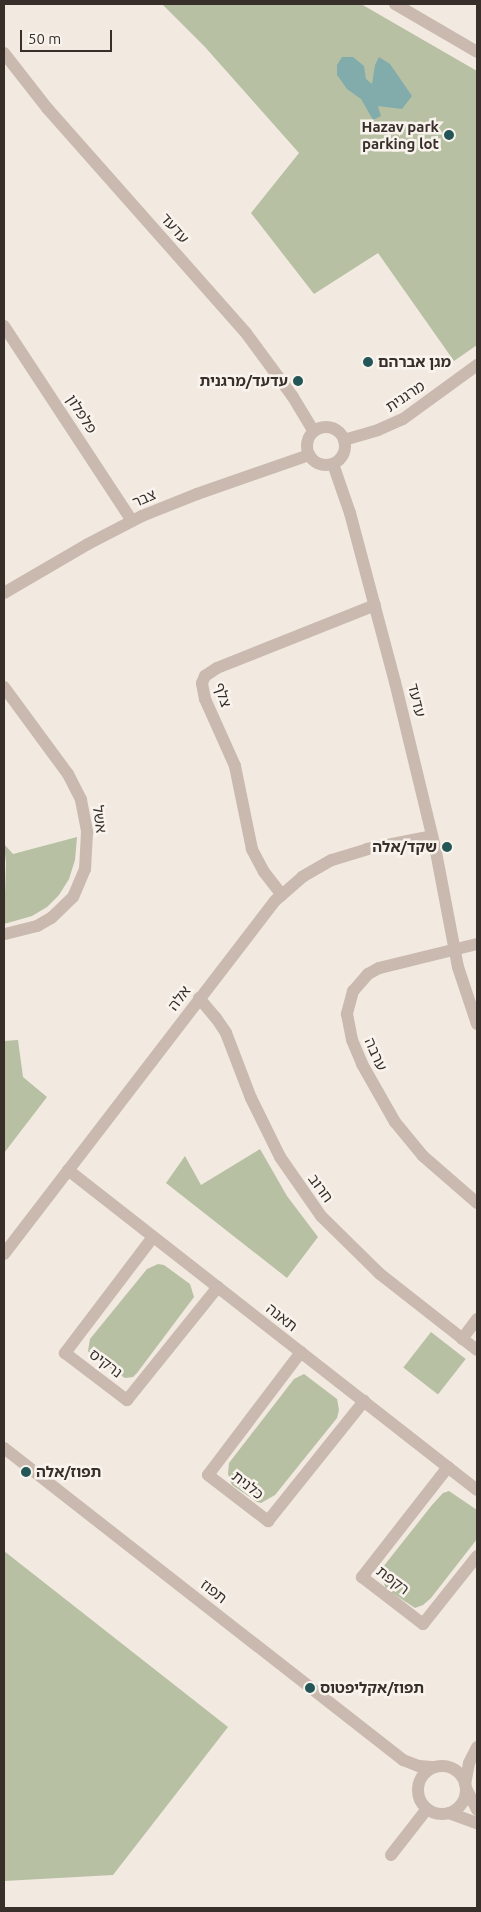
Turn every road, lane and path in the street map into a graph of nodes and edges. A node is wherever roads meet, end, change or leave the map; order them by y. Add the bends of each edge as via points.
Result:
1 (395, 4) edge
2 (477, 52) edge
3 (4, 53) edge
4 (4, 326) edge
5 (477, 365) edge
6 (313, 430) junction
7 (344, 440) junction
8 (309, 455) junction
9 (333, 464) junction
10 (132, 521) junction
11 (4, 594) edge
12 (375, 605) junction
13 (4, 687) edge
14 (432, 836) junction
15 (282, 895) junction
16 (4, 934) edge
17 (477, 944) edge
18 (455, 949) junction
19 (200, 998) junction
20 (477, 1024) edge
21 (68, 1170) junction
22 (477, 1203) edge
23 (153, 1237) junction
24 (4, 1254) edge
25 (218, 1287) junction
26 (477, 1319) edge
27 (462, 1339) junction
28 (477, 1350) edge
29 (302, 1352) junction
30 (364, 1402) junction
31 (4, 1448) edge
32 (448, 1467) junction
33 (477, 1490) edge
34 (477, 1556) edge
35 (475, 1749) edge
36 (403, 1760) junction
37 (438, 1767) junction
38 (466, 1786) junction
39 (418, 1789) junction
40 (427, 1809) junction
41 (477, 1810) edge
42 (449, 1813) junction
43 (477, 1823) edge
44 (391, 1855) dead end

1 - 2 street
3 - 6 street, עדעד via 47,108 246,334
4 - 10 street, פלפלון
5 - 7 street, מרגנית via 403,419
6 - 7 street via 331,427 341,433
6 - 8 street via 306,444
7 - 9 street via 343,455
8 - 9 street via 317,463
8 - 10 street, צבר via 179,500
9 - 12 street, עדעד
10 - 11 street, צבר via 69,554
12 - 14 street, עדעד
12 - 15 street, צלף via 217,668 205,676 202,683 205,699 237,772 252,849 264,872
13 - 16 street, אשל via 68,774 81,800 87,832 85,868 73,897 63,909 44,922
14 - 15 street, אלה via 340,857 302,877
14 - 18 street, עדעד
15 - 19 street, אלה
17 - 18 street, ערבה
18 - 20 street, עדעד via 465,993
18 - 22 street, ערבה via 391,963 368,974 351,996 348,1026 372,1085 395,1122 423,1156
19 - 21 street, אלה
19 - 27 street, חרוב via 226,1033 251,1098 280,1157 321,1216 380,1274
21 - 23 street, תאנה
21 - 24 street, אלה
23 - 25 street, תאנה
23 - 25 street, נרקיס via 65,1353 127,1400
25 - 29 street, תאנה
26 - 27 street
27 - 28 street, חרוב
29 - 30 street, תאנה
29 - 30 street, כלנית via 208,1474 268,1521
30 - 32 street, תאנה
31 - 36 street, תפוז
32 - 33 street, תאנה
32 - 34 street, רקפת via 362,1577 423,1624
35 - 37 street via 460,1760
35 - 38 street via 467,1767
36 - 37 street, תפוז via 419,1766
36 - 39 street, תפוז
37 - 38 street via 454,1769
37 - 39 street via 424,1775
38 - 41 street
38 - 42 street via 463,1802
39 - 40 street via 421,1802
40 - 42 street via 440,1814
40 - 44 street
42 - 43 street

